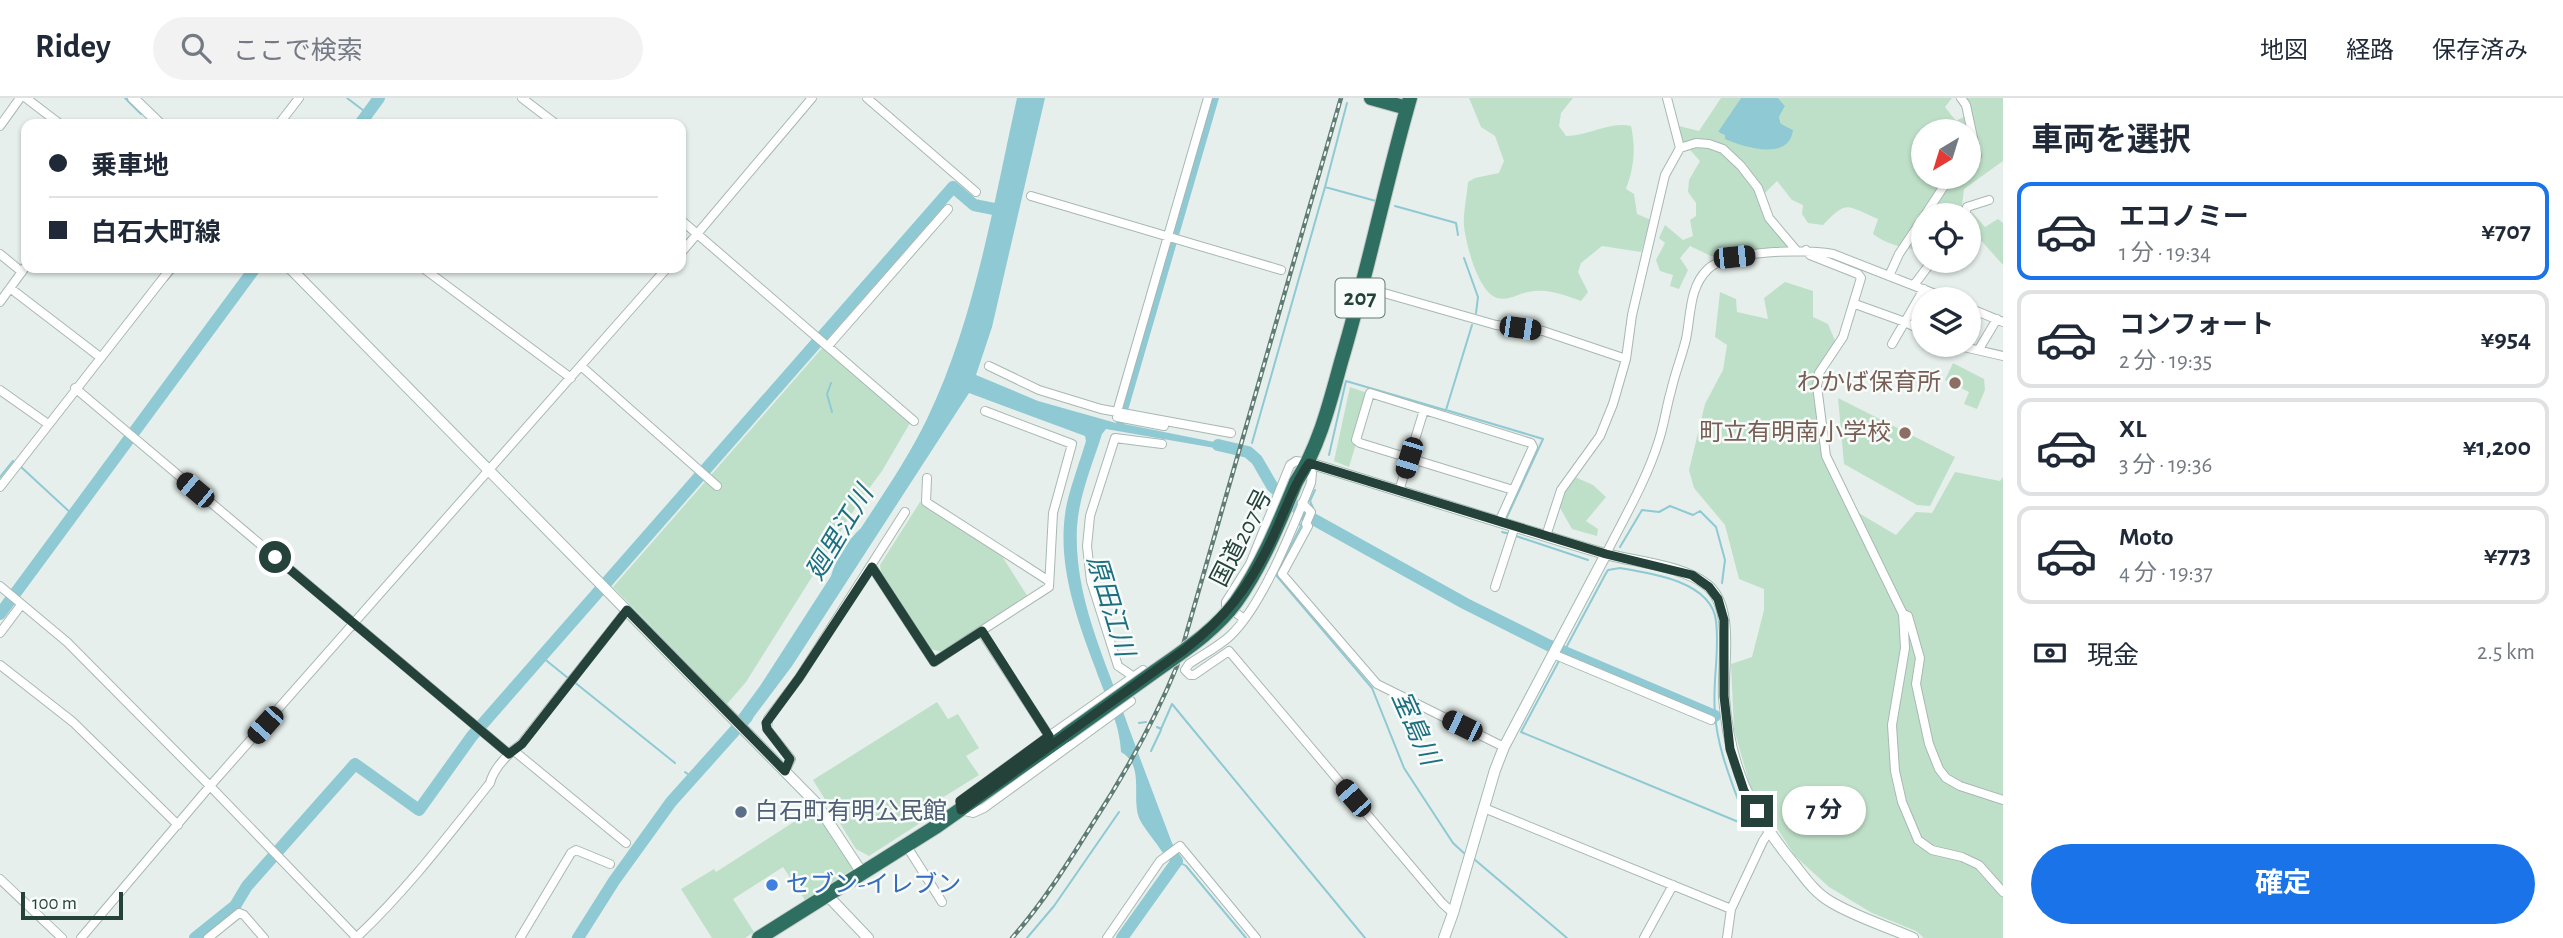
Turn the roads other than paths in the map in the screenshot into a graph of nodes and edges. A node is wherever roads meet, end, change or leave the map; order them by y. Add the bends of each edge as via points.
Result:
1 (20, 98) edge
2 (26, 98) edge
3 (133, 98) edge
4 (299, 98) edge
5 (522, 98) edge
6 (813, 98) edge
7 (867, 98) edge
8 (1208, 98) edge
9 (1371, 98) edge
10 (1667, 98) edge
11 (1961, 98) edge
12 (1409, 103) edge
13 (53, 119) edge
14 (155, 119) edge
15 (283, 119) edge
16 (549, 119) edge
17 (1969, 119) edge
18 (0, 126) edge
19 (1680, 148) junction
20 (976, 191) dead end
21 (1031, 196) dead end
22 (1989, 200) dead end
23 (1980, 203) edge
24 (948, 209) dead end
25 (686, 224) edge
26 (698, 233) junction
27 (1168, 237) junction
28 (1911, 238) edge
29 (686, 247) edge
30 (1796, 250) junction
31 (1805, 250) junction
32 (0, 254) edge
33 (21, 267) edge
34 (1281, 270) dead end
35 (21, 273) edge
36 (167, 273) edge
37 (295, 273) edge
38 (430, 273) edge
39 (663, 273) edge
40 (1923, 273) edge
41 (1889, 276) junction
42 (1914, 285) junction
43 (1363, 286) junction
44 (1919, 287) edge
45 (10, 288) junction
46 (0, 302) edge
47 (1855, 304) junction
48 (1911, 312) edge
49 (1981, 313) edge
50 (2000, 321) edge
51 (1905, 322) junction
52 (1911, 325) edge
53 (822, 341) junction
54 (1892, 344) dead end
55 (1981, 346) edge
56 (1981, 350) edge
57 (2003, 356) edge
58 (100, 357) junction
59 (1626, 359) junction
60 (580, 366) junction
61 (989, 366) dead end
62 (570, 378) junction
63 (75, 388) junction
64 (0, 390) edge
65 (1424, 410) junction
66 (985, 411) dead end
67 (1117, 415) junction
68 (1128, 417) junction
69 (914, 421) dead end
70 (1148, 423) junction
71 (48, 424) junction
72 (1164, 426) dead end
73 (1231, 433) dead end
74 (1146, 441) junction
75 (1162, 444) dead end
76 (1409, 458) junction
77 (1309, 463) junction
78 (490, 471) junction
79 (927, 478) dead end
80 (1289, 483) junction
81 (717, 485) dead end
82 (0, 487) edge
83 (1513, 490) junction
84 (1399, 491) junction
85 (1303, 503) junction
86 (905, 512) dead end
87 (1499, 522) junction
88 (1513, 532) junction
89 (1546, 536) junction
90 (1606, 554) junction
91 (872, 567) junction
92 (1049, 581) junction
93 (0, 586) edge
94 (1495, 587) dead end
95 (20, 604) junction
96 (627, 610) junction
97 (1903, 614) junction
98 (1243, 618) junction
99 (355, 624) junction
100 (982, 631) junction
101 (0, 632) edge
102 (1558, 653) junction
103 (0, 665) edge
104 (1143, 670) dead end
105 (1134, 677) junction
106 (1130, 701) dead end
107 (1711, 720) dead end
108 (1049, 736) junction
109 (1504, 747) junction
110 (511, 752) junction
111 (785, 771) junction
112 (210, 786) junction
113 (2003, 800) edge
114 (1484, 808) junction
115 (961, 810) junction
116 (178, 825) junction
117 (1769, 832) junction
118 (626, 843) dead end
119 (906, 845) junction
120 (610, 864) dead end
121 (862, 873) junction
122 (0, 879) edge
123 (1673, 885) junction
124 (2003, 892) edge
125 (827, 895) junction
126 (942, 902) dead end
127 (1731, 909) junction
128 (1453, 914) junction
129 (62, 938) edge
130 (80, 938) edge
131 (208, 938) edge
132 (264, 938) edge
133 (356, 938) edge
134 (520, 938) edge
135 (758, 938) edge
136 (868, 938) edge
137 (1107, 938) edge
138 (1256, 938) edge
139 (1444, 938) edge
140 (1644, 938) edge
141 (1727, 938) edge
142 (1913, 938) edge

1 - 18 street
2 - 13 street
3 - 14 street
4 - 15 street
5 - 16 street
6 - 26 street
7 - 20 street
8 - 27 street
9 - 12 highway
10 - 19 street
11 - 17 street
12 - 43 highway, 国道207号 / 207
19 - 30 street via 1696,143 1723,149 1758,188 1769,218
19 - 59 street via 1665,175
21 - 27 street
22 - 23 street
24 - 53 street
25 - 26 street
26 - 29 street
26 - 53 street
27 - 34 street
27 - 67 street
28 - 41 street
30 - 31 street
30 - 90 street via 1717,262 1699,281 1658,442
31 - 41 street via 1833,254
31 - 47 street via 1858,274 1861,283
32 - 33 street
35 - 45 street
36 - 58 street
37 - 78 street
38 - 62 street
39 - 60 street
40 - 42 street
41 - 42 street
42 - 44 street
43 - 59 street via 1496,325 1544,331
43 - 77 highway, 国道207号 / 207
45 - 46 street
45 - 58 street
47 - 51 street
47 - 97 street via 1843,337 1819,373 1826,456
48 - 51 street
49 - 50 street
50 - 55 street
51 - 52 street
51 - 54 street
53 - 69 street
56 - 57 street
58 - 63 street
59 - 89 street via 1600,436 1567,479
60 - 62 street
60 - 81 street
61 - 67 street via 1040,390
62 - 78 street
63 - 71 street
63 - 99 street
64 - 71 street
65 - 76 street
65 - 76 street via 1370,393 1356,440
65 - 83 street via 1531,443
66 - 92 street via 1072,444 1053,513
67 - 68 street
68 - 70 street
68 - 73 street
70 - 72 street
70 - 74 street
71 - 82 street
74 - 75 street
74 - 105 street via 1115,438 1090,516 1087,546 1091,581 1118,666
76 - 83 street
76 - 84 street
77 - 80 highway, 国道207号 / 207
77 - 84 street
77 - 85 street via 1311,483
78 - 96 street
78 - 99 street
79 - 92 street via 926,502
80 - 98 street via 1226,602
80 - 115 highway, 国道207号 / 207, bridge via 1272,539 1255,572 1214,626
83 - 87 street
84 - 87 street
85 - 98 street via 1269,578
85 - 109 street via 1311,512 1308,526 1282,574 1377,684
86 - 91 street
87 - 88 street
88 - 89 street
88 - 94 street
89 - 90 street
90 - 102 street
90 - 117 street via 1692,575 1718,599 1724,620 1724,696 1730,749 1744,791
91 - 100 street via 934,662
91 - 111 street via 766,723 790,759
92 - 100 street via 1045,590
93 - 95 street
95 - 101 street
95 - 112 street via 67,642
96 - 110 street
96 - 111 street
97 - 113 street via 1908,616 1920,659 1916,684 1939,769 1961,786
97 - 124 street via 1905,648 1892,724 1902,802 1918,841 1979,865
98 - 128 street via 1230,636 1186,667 1186,673 1194,675 1229,651
99 - 110 street
99 - 112 street
100 - 108 street
102 - 107 street
102 - 109 street
103 - 116 street via 73,722
104 - 105 street
105 - 108 street
106 - 115 street via 985,808 973,813
108 - 115 street via 960,801
109 - 114 street
110 - 118 street
110 - 133 street via 413,879
111 - 121 street via 816,803
112 - 116 street
112 - 133 street
114 - 123 street
114 - 128 street
115 - 119 highway, 国道207号 / 207
116 - 130 street
117 - 127 street
117 - 142 street via 1815,890 1831,902
119 - 121 highway, 国道207号 / 207
119 - 126 street
120 - 134 street via 576,850 570,853
121 - 125 highway, 国道207号 / 207
122 - 129 street
123 - 127 street
123 - 140 street
125 - 135 highway, 国道207号 / 207
125 - 136 street
127 - 141 street
128 - 139 street
131 - 132 street via 239,913
137 - 138 street via 1160,861 1181,846

